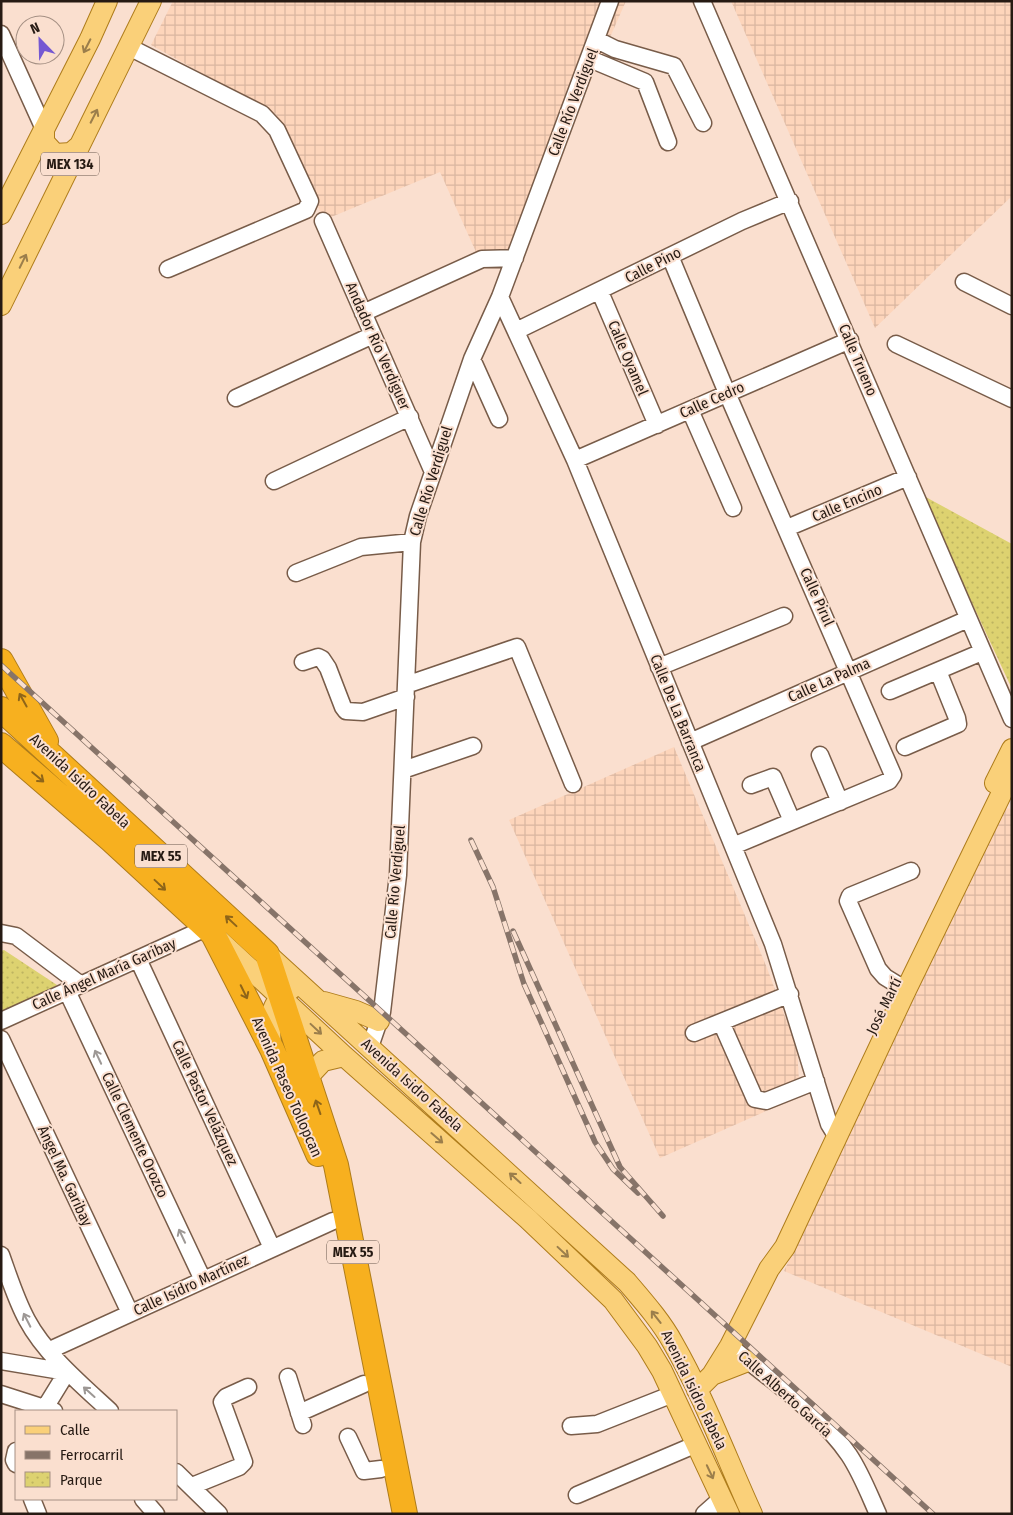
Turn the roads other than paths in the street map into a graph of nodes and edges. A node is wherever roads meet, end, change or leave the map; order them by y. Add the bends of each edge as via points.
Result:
1 (106, 1) edge
2 (151, 1) edge
3 (610, 1) edge
4 (702, 1) edge
5 (2, 38) edge
6 (597, 40) junction
7 (129, 47) junction
8 (590, 58) junction
9 (6, 62) edge
10 (703, 123) dead end
11 (44, 129) junction
12 (668, 142) dead end
13 (79, 146) junction
14 (790, 201) junction
15 (1, 214) edge
16 (322, 222) dead end
17 (670, 256) junction
18 (515, 258) junction
19 (168, 269) dead end
20 (964, 282) dead end
21 (600, 292) junction
22 (500, 297) junction
23 (1, 305) edge
24 (1012, 306) edge
25 (363, 314) junction
26 (516, 331) junction
27 (373, 335) junction
28 (850, 340) junction
29 (896, 344) dead end
30 (472, 360) junction
31 (727, 392) junction
32 (236, 398) dead end
33 (1012, 399) edge
34 (690, 410) junction
35 (410, 417) junction
36 (499, 420) dead end
37 (657, 425) junction
38 (575, 460) junction
39 (432, 472) junction
40 (908, 477) junction
41 (274, 482) dead end
42 (733, 508) dead end
43 (787, 528) junction
44 (412, 542) junction
45 (296, 573) dead end
46 (784, 616) dead end
47 (968, 619) junction
48 (982, 652) junction
49 (1, 661) edge
50 (304, 662) dead end
51 (659, 667) junction
52 (938, 671) junction
53 (850, 672) junction
54 (406, 691) junction
55 (890, 691) dead end
56 (1, 710) edge
57 (1012, 719) edge
58 (690, 742) junction
59 (1, 745) edge
60 (473, 746) dead end
61 (905, 747) dead end
62 (1012, 749) edge
63 (820, 755) dead end
64 (56, 758) junction
65 (403, 770) junction
66 (1012, 772) edge
67 (573, 784) dead end
68 (751, 786) dead end
69 (1006, 795) edge
70 (840, 802) junction
71 (792, 821) junction
72 (733, 846) junction
73 (911, 871) dead end
74 (209, 931) junction
75 (8, 934) edge
76 (267, 954) junction
77 (138, 958) junction
78 (300, 984) junction
79 (900, 986) junction
80 (74, 988) junction
81 (790, 994) junction
82 (280, 996) junction
83 (318, 1000) junction
84 (1, 1021) edge
85 (379, 1021) junction
86 (721, 1022) junction
87 (694, 1033) dead end
88 (1, 1039) edge
89 (370, 1047) junction
90 (272, 1049) junction
91 (344, 1056) junction
92 (308, 1077) junction
93 (816, 1081) junction
94 (833, 1130) junction
95 (543, 1203) junction
96 (528, 1219) junction
97 (333, 1220) junction
98 (272, 1248) junction
99 (1, 1256) edge
100 (203, 1280) junction
101 (130, 1313) junction
102 (730, 1346) junction
103 (50, 1350) junction
104 (1, 1361) edge
105 (748, 1361) junction
106 (67, 1372) junction
107 (712, 1375) junction
108 (288, 1377) dead end
109 (364, 1384) junction
110 (248, 1387) dead end
111 (697, 1390) junction
112 (1, 1394) edge
113 (673, 1394) junction
114 (48, 1410) edge
115 (109, 1410) edge
116 (572, 1426) dead end
117 (348, 1437) dead end
118 (697, 1444) junction
119 (382, 1468) junction
120 (178, 1474) edge
121 (192, 1486) junction
122 (577, 1495) dead end
123 (32, 1500) edge
124 (144, 1500) edge
125 (725, 1506) edge
126 (38, 1514) edge
127 (156, 1514) edge
128 (219, 1514) edge
129 (390, 1514) edge
130 (405, 1514) edge
131 (704, 1514) edge
132 (752, 1514) edge
133 (878, 1514) edge

1 -> 11 main road, MEX 134
2 - 7 main road, MEX 134
3 - 6 street, Calle Río Verdiguel
4 - 14 street, Calle Trueno
5 - 9 street
6 - 8 street, Calle Río Verdiguel
6 - 10 street via 615,49 674,66
13 -> 7 main road, MEX 134
7 - 19 street via 270,120 310,201 306,210
8 - 12 street via 645,82
8 - 18 street, Calle Río Verdiguel
9 - 11 street
11 - 13 main road via 44,142 55,154 66,155
11 - 15 main road, MEX 134
23 -> 13 main road, MEX 134
14 - 17 street, Calle Pino
14 - 28 street, Calle Trueno
16 - 25 street, Andador Río Verdiguer
17 - 21 street, Calle Pino
17 - 31 street, Calle Pirul
18 - 22 street, Calle Río Verdiguel
18 - 25 street via 482,259
20 - 24 street
21 - 26 street, Calle Pino
21 - 37 street, Calle Oyamel
22 - 26 street, Calle De La Barranca
22 - 30 street, Calle Río Verdiguel
25 - 27 street, Andador Río Verdiguer
26 - 38 street, Calle De La Barranca
27 - 32 street
27 - 35 street, Andador Río Verdiguer
28 - 31 street, Calle Cedro
28 - 40 street, Calle Trueno
29 - 33 street
30 - 36 street
30 - 39 street, Calle Río Verdiguel
31 - 34 street, Calle Cedro
31 - 43 street, Calle Pirul
34 - 37 street, Calle Cedro
34 - 42 street
35 - 39 street, Andador Río Verdiguer
35 - 41 street
37 - 38 street, Calle Cedro
38 - 51 street, Calle De La Barranca
39 - 44 street, Calle Río Verdiguel
40 - 43 street, Calle Encino
40 - 47 street, Calle Trueno
43 - 53 street, Calle Pirul
44 - 45 street via 360,547
44 - 54 street, Calle Río Verdiguel
46 - 51 street
47 - 48 street, Calle Trueno
47 - 53 street, Calle La Palma
48 - 52 street
48 - 57 street, Calle Trueno
64 -> 49 highway
50 - 54 street via 318,657 325,662 346,711 363,712
51 - 58 street, Calle De La Barranca
52 - 55 street
52 - 61 street via 958,724
53 - 58 street, Calle La Palma
53 - 70 street, Calle Pirul via 893,776 889,781
54 - 65 street, Calle Río Verdiguel
54 - 67 street via 517,647
56 - 64 highway, Avenida Isidro Fabela / MEX 55
58 - 72 street, Calle De La Barranca
59 -> 74 highway, Avenida Isidro Fabela / MEX 55 via 112,840
60 - 65 street
62 - 79 main road, José Martí
63 - 70 street
76 -> 64 highway, Avenida Isidro Fabela / MEX 55
65 - 85 street, Calle Río Verdiguel via 398,875
66 - 69 main road, José Martí
68 - 71 street via 772,776
69 - 79 main road, José Martí
70 - 71 street, Calle Pirul
71 - 72 street, Calle Pirul
72 - 81 street, Calle De La Barranca
73 - 79 street via 850,896 848,901 875,964 885,978
74 - 77 street, Calle Ángel María Garibay
74 - 82 main road, Avenida Isidro Fabela / MEX 55
74 -> 90 highway, Avenida Paseo Tollopcan / MEX 55
75 - 80 street
76 - 78 main road, Avenida Isidro Fabela / MEX 55
76 - 82 highway, Avenida Paseo Tollopcan
77 - 80 street, Calle Ángel María Garibay
77 - 98 street, Calle Pastor Velázquez
78 - 82 main road
78 - 83 main road, Avenida Isidro Fabela / MEX 55
79 - 94 main road, José Martí
80 - 84 street, Calle Ángel María Garibay
100 -> 80 street, Calle Clemente Orozco
81 - 86 street
81 - 93 street, Calle De La Barranca
82 - 90 main road via 270,1021
82 -> 91 main road, Avenida Isidro Fabela / MEX 55
82 - 92 highway, Avenida Paseo Tollopcan / MEX 55
83 - 85 main road
83 - 89 main road, Avenida Isidro Fabela / MEX 55
85 - 89 street, Calle Río Verdiguel
86 - 87 street
86 - 93 street via 755,1099 766,1101
88 - 101 street, Ángel Ma. Garibay
95 -> 89 main road, Avenida Isidro Fabela / MEX 55
90 - 97 highway, Avenida Paseo Tollopcan / MEX 55 via 314,1141
91 - 92 main road via 323,1061
91 -> 96 main road, Avenida Isidro Fabela / MEX 55
130 -> 92 highway, Avenida Paseo Tollopcan / MEX 55 via 336,1165
93 - 94 street, Calle De La Barranca
94 - 102 main road, José Martí via 785,1247 769,1269
95 - 96 main road
111 -> 95 main road, Avenida Isidro Fabela / MEX 55 via 673,1343 645,1303 603,1258
96 -> 113 main road, Avenida Isidro Fabela / MEX 55 via 613,1300 647,1346
97 - 98 street, Calle Isidro Martínez
97 - 109 highway, Avenida Paseo Tollopcan / MEX 55
98 - 100 street, Calle Isidro Martínez
103 -> 99 street via 26,1320
100 - 101 street, Calle Isidro Martínez
101 - 103 street, Calle Isidro Martínez
102 - 105 street, Calle Alberto García
102 - 107 main road, José Martí
103 - 106 street
104 - 106 street
105 - 107 main road
105 - 133 street, Calle Alberto García via 825,1426 849,1456
106 - 114 street
115 -> 106 street
107 - 111 main road, José Martí
108 - 109 street via 301,1419
109 - 119 highway, Avenida Paseo Tollopcan / MEX 55
110 - 121 street via 222,1402 244,1462
111 - 132 main road, Avenida Isidro Fabela / MEX 55
112 - 114 street
113 - 116 street via 597,1424
113 - 118 main road, Avenida Isidro Fabela / MEX 55
117 - 119 street via 364,1471
118 - 122 street
118 -> 125 main road, Avenida Isidro Fabela / MEX 55
119 - 129 highway, Avenida Paseo Tollopcan / MEX 55
120 - 121 street
121 - 128 street
123 - 126 street
124 - 127 street
125 - 131 street

